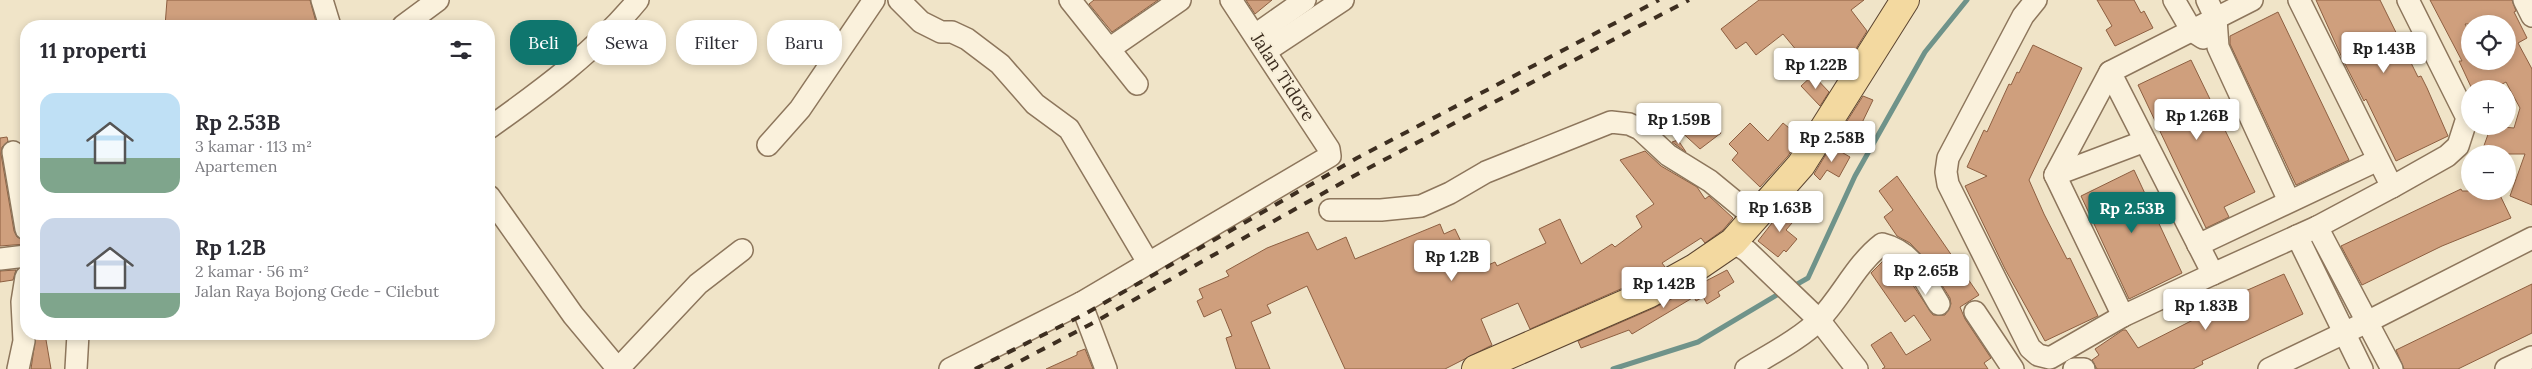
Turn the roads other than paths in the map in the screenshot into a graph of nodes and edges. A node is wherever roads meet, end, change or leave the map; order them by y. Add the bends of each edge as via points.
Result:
1 (322, 0) edge
2 (438, 0) edge
3 (638, 0) edge
4 (874, 0) edge
5 (899, 0) edge
6 (1070, 0) edge
7 (1231, 0) edge
8 (1305, 0) edge
9 (1343, 0) edge
10 (1905, 0) edge
11 (2036, 0) edge
12 (2174, 0) edge
13 (2252, 0) edge
14 (2299, 0) edge
15 (2408, 0) edge
16 (2524, 0) edge
17 (1171, 2) edge
18 (2211, 9) edge
19 (2532, 16) edge
20 (328, 20) edge
21 (411, 20) edge
22 (2192, 31) junction
23 (1261, 43) junction
24 (2218, 47) junction
25 (1109, 49) junction
26 (2110, 72) junction
27 (1137, 84) dead end
28 (495, 124) edge
29 (2145, 141) junction
30 (768, 146) dead end
31 (13, 152) edge
32 (2378, 160) junction
33 (2055, 175) junction
34 (2392, 187) junction
35 (20, 193) edge
36 (2289, 201) junction
37 (1330, 210) dead end
38 (1755, 218) junction
39 (496, 220) edge
40 (2317, 227) junction
41 (2297, 236) junction
42 (2532, 238) edge
43 (2198, 244) junction
44 (1740, 246) junction
45 (742, 250) dead end
46 (20, 257) edge
47 (0, 259) edge
48 (1149, 264) junction
49 (2213, 274) junction
50 (1081, 303) junction
51 (1939, 304) dead end
52 (1975, 312) dead end
53 (2123, 316) junction
54 (1819, 320) junction
55 (2367, 322) junction
56 (2344, 333) junction
57 (24, 340) edge
58 (78, 340) edge
59 (2532, 357) edge
60 (18, 369) edge
61 (76, 369) edge
62 (618, 369) edge
63 (950, 369) edge
64 (1106, 369) edge
65 (1476, 369) edge
66 (1746, 369) edge
67 (1857, 369) edge
68 (2013, 369) edge
69 (2074, 369) edge
70 (2084, 369) edge
71 (2269, 369) edge
72 (2362, 369) edge
73 (2392, 369) edge
74 (2507, 369) edge

1 - 20 street
2 - 21 street
3 - 28 street via 585,53
4 - 30 street via 800,109
5 - 48 street via 921,22 967,39 1000,64 1035,104 1069,129
6 - 25 street
7 - 23 street, Jalan Tidore
8 - 23 street
9 - 23 street
10 - 38 main road via 1801,165
11 - 53 street via 2022,16 1948,158 1948,184 2030,348 2038,355 2050,358
12 - 22 street
13 - 18 street
14 - 32 street
15 - 34 street via 2467,118 2458,146 2447,156
16 - 19 street
17 - 25 street
18 - 22 street
18 - 24 street
22 - 24 street
22 - 26 street
23 - 48 street, Jalan Tidore via 1329,149 1330,156
24 - 36 street
25 - 27 street
26 - 29 street
26 - 33 street
29 - 33 street
29 - 43 street
31 - 35 street
32 - 34 street
32 - 36 street
33 - 53 street
34 - 40 street
36 - 43 street
37 - 38 street via 1421,206 1486,172 1611,122 1640,129 1668,156 1710,181
38 - 44 main road
39 - 62 street
40 - 41 street
40 - 55 street
41 - 49 street
41 - 56 street
42 - 55 street
43 - 49 street
44 - 54 street
44 - 65 main road via 1648,294
45 - 62 street via 698,284
46 - 47 street
48 - 50 street
49 - 53 street
50 - 63 street
50 - 64 street
51 - 54 street via 1911,259 1882,244 1869,254
52 - 68 street
54 - 66 street
54 - 67 street
55 - 56 street
55 - 73 street
56 - 71 street
56 - 72 street
57 - 60 street
58 - 61 street
59 - 74 street
69 - 70 street

